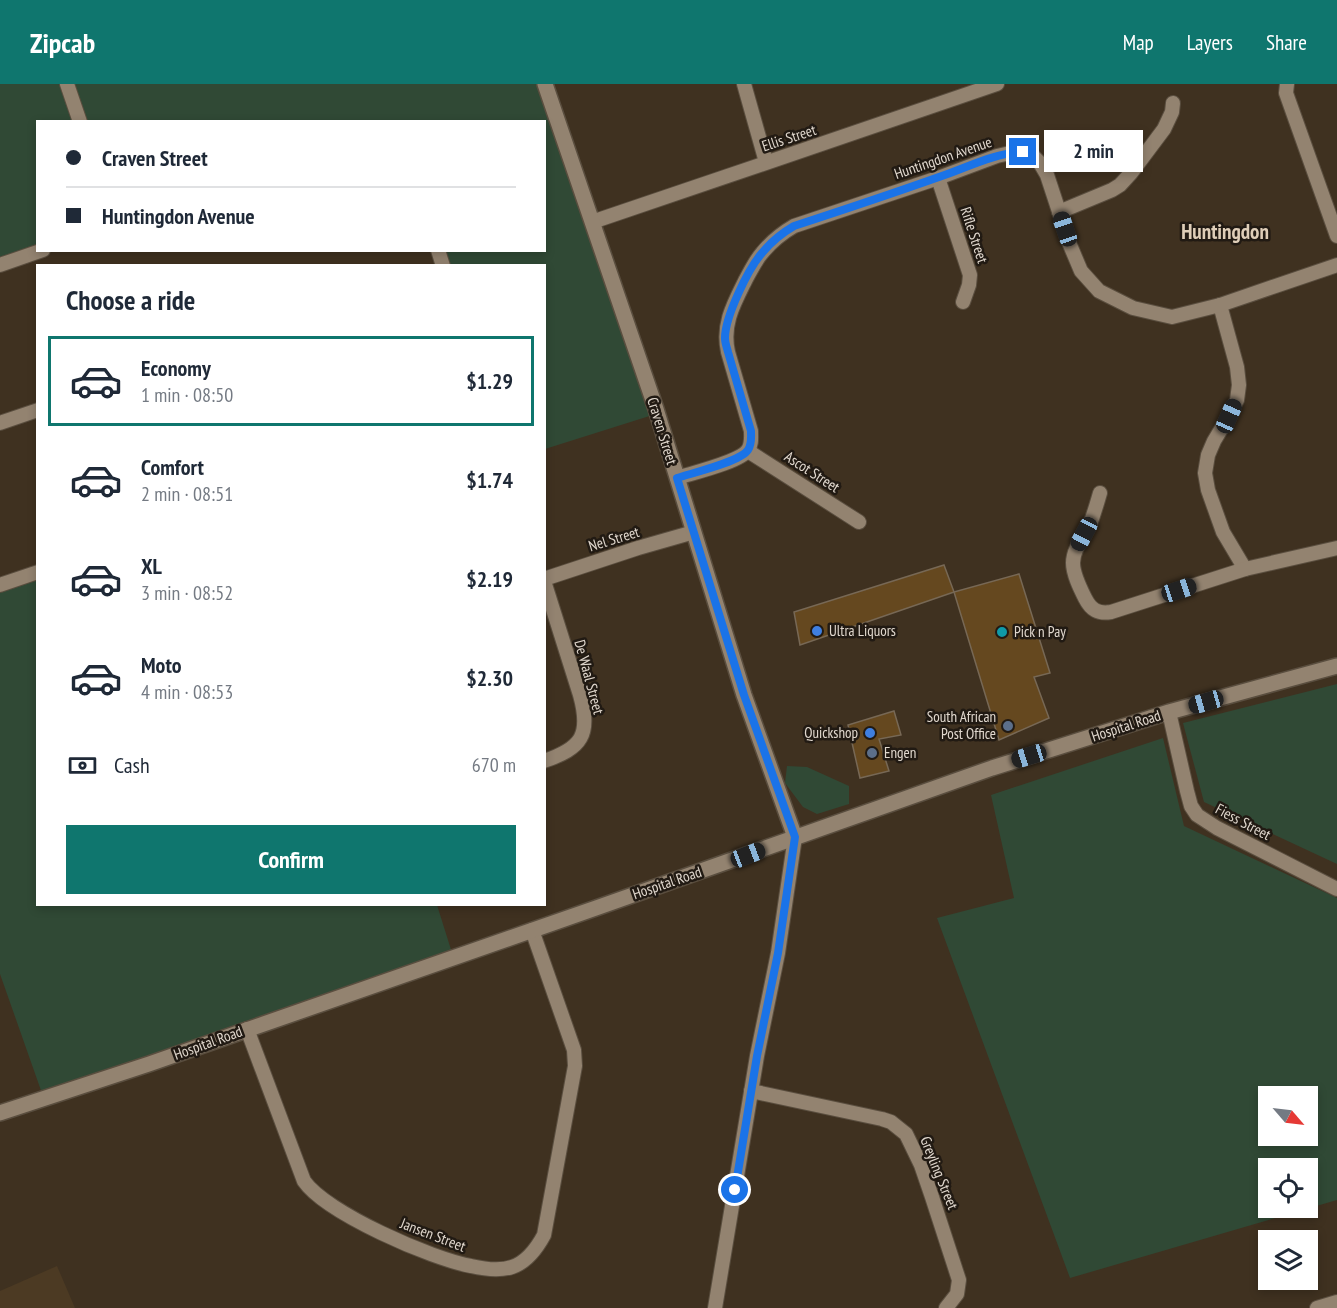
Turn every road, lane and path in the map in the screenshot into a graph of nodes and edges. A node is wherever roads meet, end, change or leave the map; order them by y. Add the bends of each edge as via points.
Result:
1 (67, 84) edge
2 (545, 84) edge
3 (744, 84) edge
4 (997, 84) edge
5 (1287, 84) edge
6 (1173, 104) dead end
7 (79, 120) edge
8 (766, 162) junction
9 (938, 178) junction
10 (1059, 212) junction
11 (592, 222) junction
12 (1337, 236) edge
13 (38, 252) edge
14 (1337, 265) edge
15 (0, 266) edge
16 (963, 302) dead end
17 (1220, 305) junction
18 (36, 411) edge
19 (0, 423) edge
20 (748, 451) junction
21 (677, 478) junction
22 (1100, 493) dead end
23 (859, 522) dead end
24 (694, 532) junction
25 (1337, 548) edge
26 (1245, 568) junction
27 (36, 573) edge
28 (546, 579) edge
29 (0, 585) edge
30 (546, 586) edge
31 (1337, 666) edge
32 (1169, 712) junction
33 (546, 761) edge
34 (795, 837) junction
35 (1337, 888) edge
36 (532, 930) junction
37 (247, 1029) junction
38 (751, 1091) junction
39 (0, 1113) edge
40 (1337, 1302) edge
41 (715, 1308) edge
42 (946, 1308) edge
43 (1317, 1308) edge

1 - 7 street
2 - 11 main road, Craven Street
3 - 8 street
4 - 8 street, Ellis Street
5 - 12 street via 1286,93
6 - 10 street via 1164,129 1120,185
8 - 11 street, Ellis Street
9 - 10 street, Huntingdon Avenue via 997,156 1023,152 1040,163
9 - 16 street, Rifle Street via 970,275
9 - 20 street, Huntingdon Avenue via 794,226 760,254 733,306 725,340 751,431
10 - 17 street, Huntingdon Avenue via 1081,271 1099,291 1154,314 1172,316
11 - 21 main road, Craven Street
13 - 15 street
14 - 17 street, Huntingdon Avenue
17 - 26 street via 1239,385 1237,400 1208,455 1205,473 1223,532
18 - 19 street
20 - 21 street via 729,462
20 - 23 street, Ascot Street
21 - 24 main road, Craven Street
22 - 26 street via 1073,561 1091,609 1103,613 1120,610
24 - 28 street, Nel Street
24 - 34 main road, Craven Street via 744,695
25 - 26 street
27 - 29 street
30 - 33 street, De Waal Street via 584,708 585,723 569,751
31 - 32 main road, Hospital Road
32 - 34 main road, Hospital Road
32 - 35 street, Fiess Street via 1186,791 1197,815
34 - 36 main road, Hospital Road
34 - 38 street, Craven Street via 778,953
36 - 37 main road, Hospital Road
36 - 37 street, Jansen Street via 574,1050 575,1066 544,1235 531,1255 511,1268 473,1267 430,1254 343,1213 308,1186
37 - 39 main road, Hospital Road
38 - 41 street, Craven Street
38 - 42 street, Greyling Street via 882,1119 906,1134 925,1176 959,1280 957,1294
40 - 43 street

